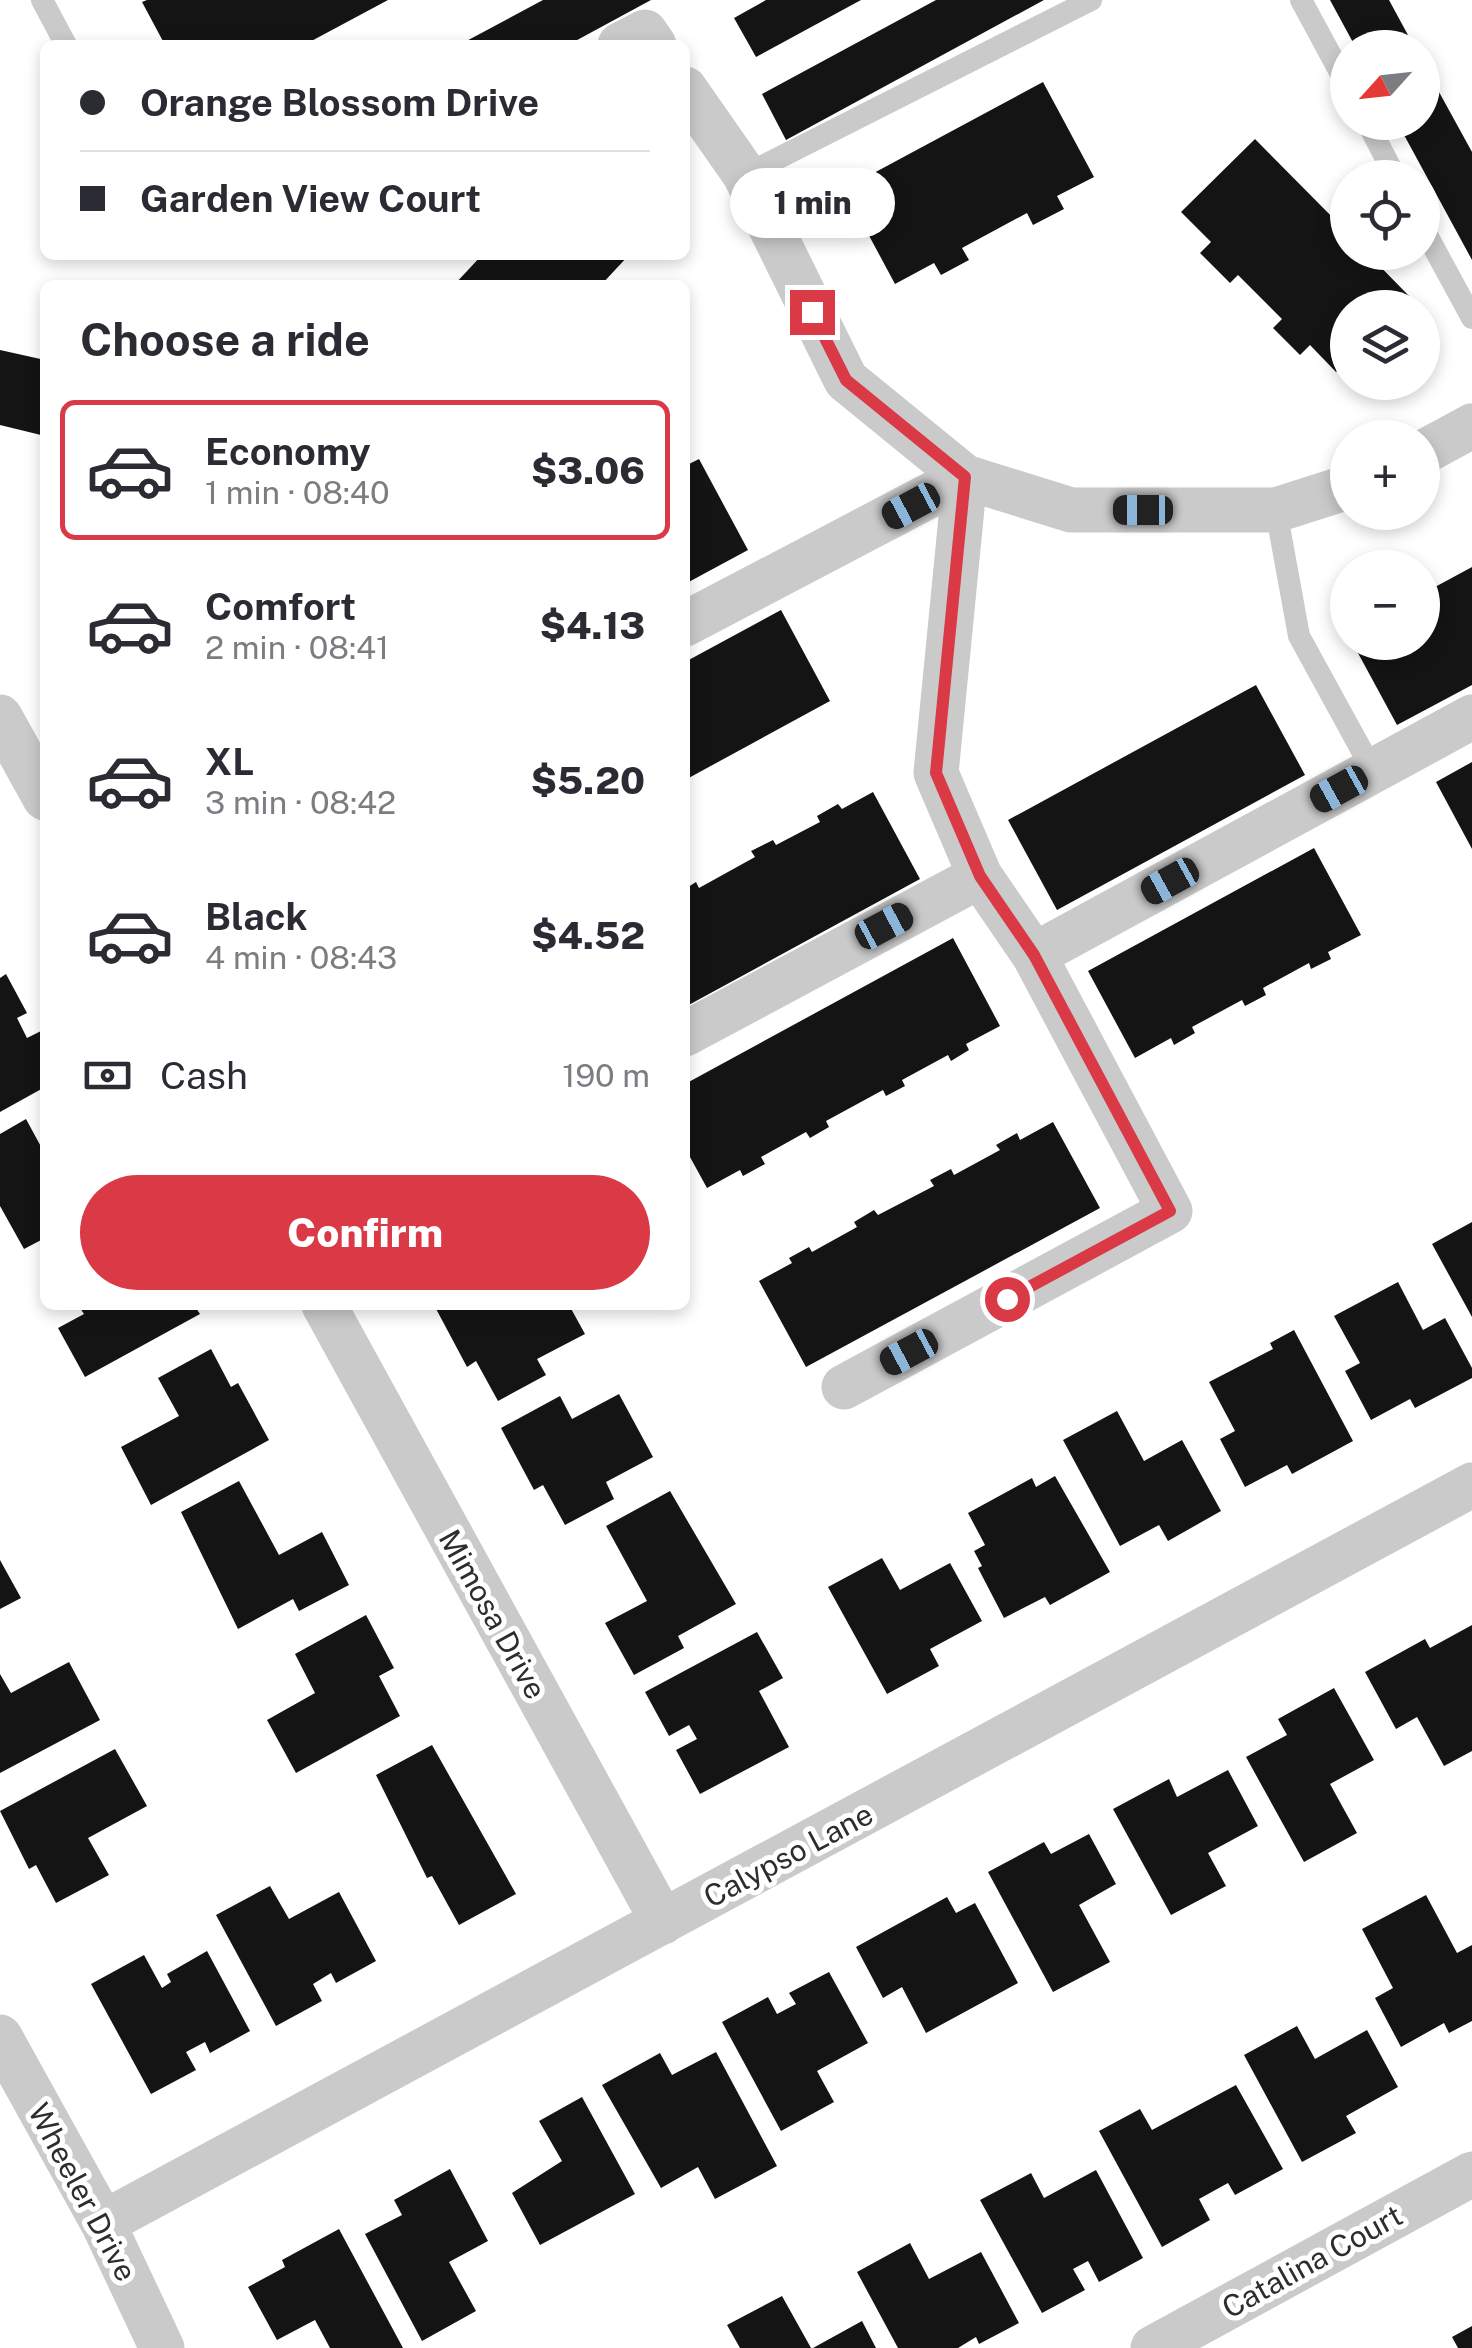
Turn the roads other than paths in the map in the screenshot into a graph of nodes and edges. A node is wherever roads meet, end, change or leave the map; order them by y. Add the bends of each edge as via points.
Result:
1 (42, 0) edge
2 (1091, 0) edge
3 (1301, 0) edge
4 (63, 40) edge
5 (1330, 54) edge
6 (690, 97) edge
7 (745, 175) junction
8 (1440, 259) edge
9 (1472, 318) edge
10 (1472, 426) edge
11 (1440, 443) edge
12 (965, 477) junction
13 (1330, 493) edge
14 (1276, 510) junction
15 (690, 621) edge
16 (0, 716) edge
17 (1472, 717) edge
18 (1373, 771) junction
19 (40, 789) edge
20 (980, 876) junction
21 (1034, 955) junction
22 (690, 1031) edge
23 (327, 1310) edge
24 (844, 1388) dead end
25 (1472, 1485) edge
26 (663, 1922) junction
27 (0, 2037) edge
28 (1472, 2174) edge
29 (103, 2222) junction
30 (162, 2348) edge
31 (1152, 2348) edge

1 - 4 lane
2 - 7 lane
3 - 5 lane
6 - 7 street
7 - 12 street via 846,380
8 - 9 lane
10 - 11 street
12 - 14 street via 1070,510
12 - 15 street
12 - 20 street via 936,773
13 - 14 street
14 - 18 lane via 1299,636
16 - 19 street
17 - 18 street
18 - 21 street
20 - 21 street
20 - 22 street
21 - 24 street via 1170,1211
23 - 26 street, Mimosa Drive
25 - 26 street, Calypso Lane
26 - 29 street, Calypso Lane
27 - 29 street, Wheeler Drive
28 - 31 street, Catalina Court
29 - 30 street, Wheeler Drive

